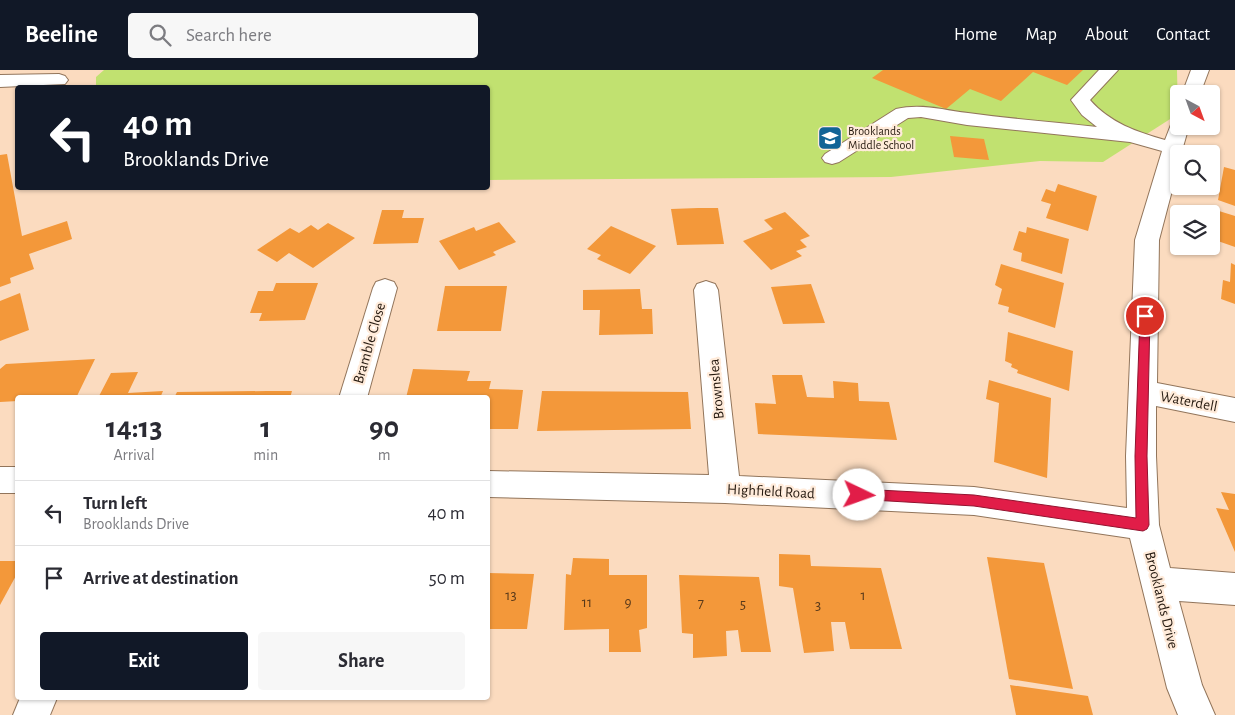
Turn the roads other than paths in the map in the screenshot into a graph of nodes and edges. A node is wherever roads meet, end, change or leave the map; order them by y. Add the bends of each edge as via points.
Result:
1 (1109, 70) edge
2 (1200, 70) edge
3 (59, 80) dead end
4 (0, 81) edge
5 (1194, 85) edge
6 (1080, 100) junction
7 (1047, 127) junction
8 (1130, 136) junction
9 (1176, 137) edge
10 (832, 158) dead end
11 (385, 288) dead end
12 (706, 290) dead end
13 (1143, 392) junction
14 (354, 395) edge
15 (1235, 410) edge
16 (0, 480) edge
17 (15, 480) edge
18 (490, 484) edge
19 (726, 488) junction
20 (1143, 525) junction
21 (1158, 583) junction
22 (1235, 589) edge
23 (38, 700) edge
24 (31, 715) edge
25 (1197, 715) edge

1 - 6 street
2 - 5 street
3 - 4 street
6 - 7 street
6 - 8 street via 1102,123
7 - 8 street
7 - 10 street via 921,111 903,113
8 - 9 street
9 - 13 street, Brooklands Drive via 1147,240
11 - 14 street, Bramble Close
12 - 19 street, Brownslea
13 - 15 street, Waterdell
13 - 20 street, Brooklands Drive
16 - 17 street
18 - 19 street, Highfield Road
19 - 20 street, Highfield Road via 974,501
20 - 21 street, Brooklands Drive
21 - 22 street
21 - 25 street, Brooklands Drive via 1185,688
23 - 24 street

